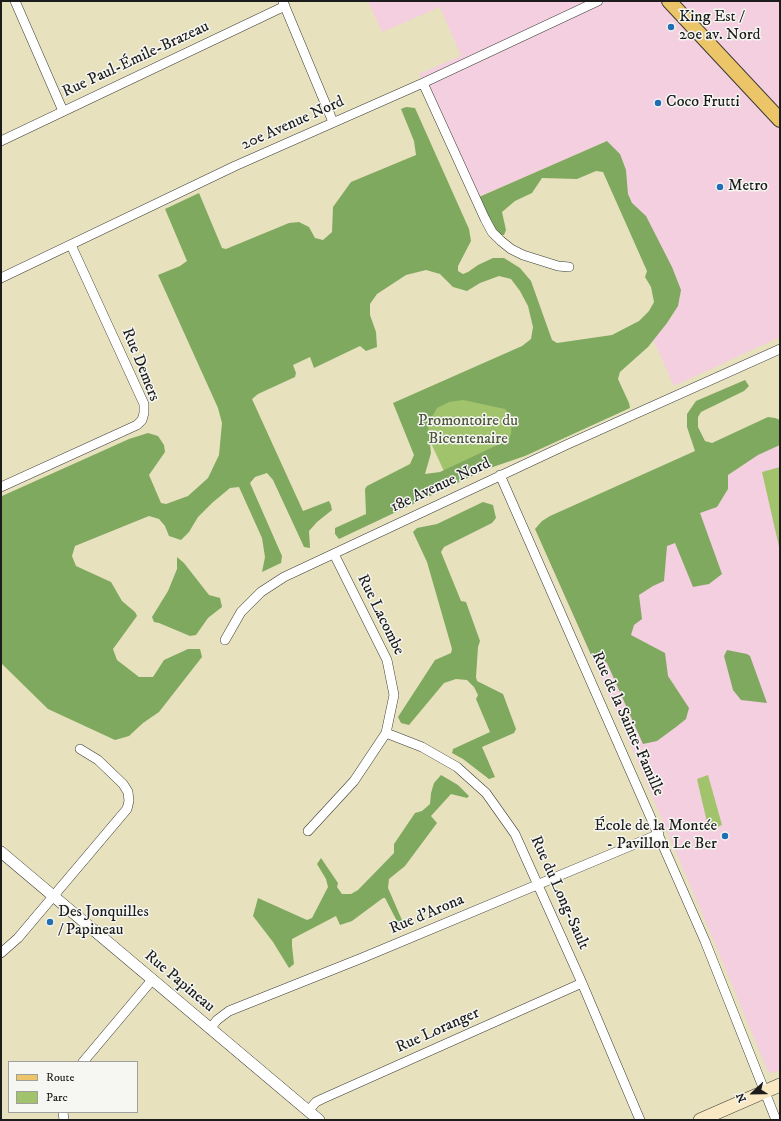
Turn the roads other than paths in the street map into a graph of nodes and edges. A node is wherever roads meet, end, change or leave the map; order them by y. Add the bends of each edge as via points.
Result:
1 (15, 1) edge
2 (598, 1) edge
3 (669, 1) edge
4 (283, 4) edge
5 (423, 83) junction
6 (63, 111) junction
7 (780, 120) edge
8 (334, 122) junction
9 (1, 141) edge
10 (71, 245) junction
11 (569, 267) dead end
12 (1, 278) edge
13 (780, 349) edge
14 (500, 475) junction
15 (1, 487) edge
16 (334, 554) junction
17 (225, 640) dead end
18 (386, 733) junction
19 (80, 749) dead end
20 (308, 831) dead end
21 (659, 834) junction
22 (1, 852) edge
23 (539, 884) junction
24 (54, 897) junction
25 (1, 953) edge
26 (152, 980) junction
27 (582, 983) junction
28 (210, 1029) junction
29 (84, 1061) edge
30 (780, 1085) edge
31 (765, 1091) junction
32 (308, 1110) junction
33 (319, 1120) edge
34 (640, 1120) edge
35 (700, 1120) edge
36 (776, 1120) edge

1 - 6 street
2 - 5 street, 20e Avenue Nord
3 - 7 main road
4 - 6 street, Rue Paul-Émile-Brazeau
4 - 8 street
5 - 8 street, 20e Avenue Nord
5 - 11 street via 492,232 523,256
6 - 9 street, Rue Paul-Émile-Brazeau
8 - 10 street, 20e Avenue Nord via 235,166
10 - 12 street, 20e Avenue Nord
10 - 15 street, Rue Demers via 144,404 142,420 137,425
13 - 14 street, 18e Avenue Nord
14 - 16 street, 18e Avenue Nord
14 - 21 street, Rue de la Sainte-Famille
16 - 17 street, 18e Avenue Nord via 284,577 261,592 241,612
16 - 18 street, Rue Lacombe via 387,660 394,695
18 - 20 street, Rue Lacombe via 354,781
18 - 23 street, Rue du Long-Sault via 422,748 457,767 486,793 515,834
19 - 24 street via 98,760 122,784 128,792 129,801 120,819
21 - 23 street, Rue d'Arona
21 - 31 street, Rue de la Sainte-Famille
22 - 24 street, Rue Papineau
23 - 27 street, Rue du Long-Sault
23 - 28 street, Rue d'Arona via 229,1011
24 - 25 street via 18,938
24 - 26 street, Rue Papineau
26 - 28 street, Rue Papineau
26 - 29 street
27 - 32 street, Rue Loranger via 322,1099
27 - 34 street, Rue du Long-Sault
28 - 32 street, Rue Papineau
30 - 31 main road
31 - 35 main road
31 - 36 street, Rue de la Sainte-Famille
32 - 33 street, Rue Papineau

